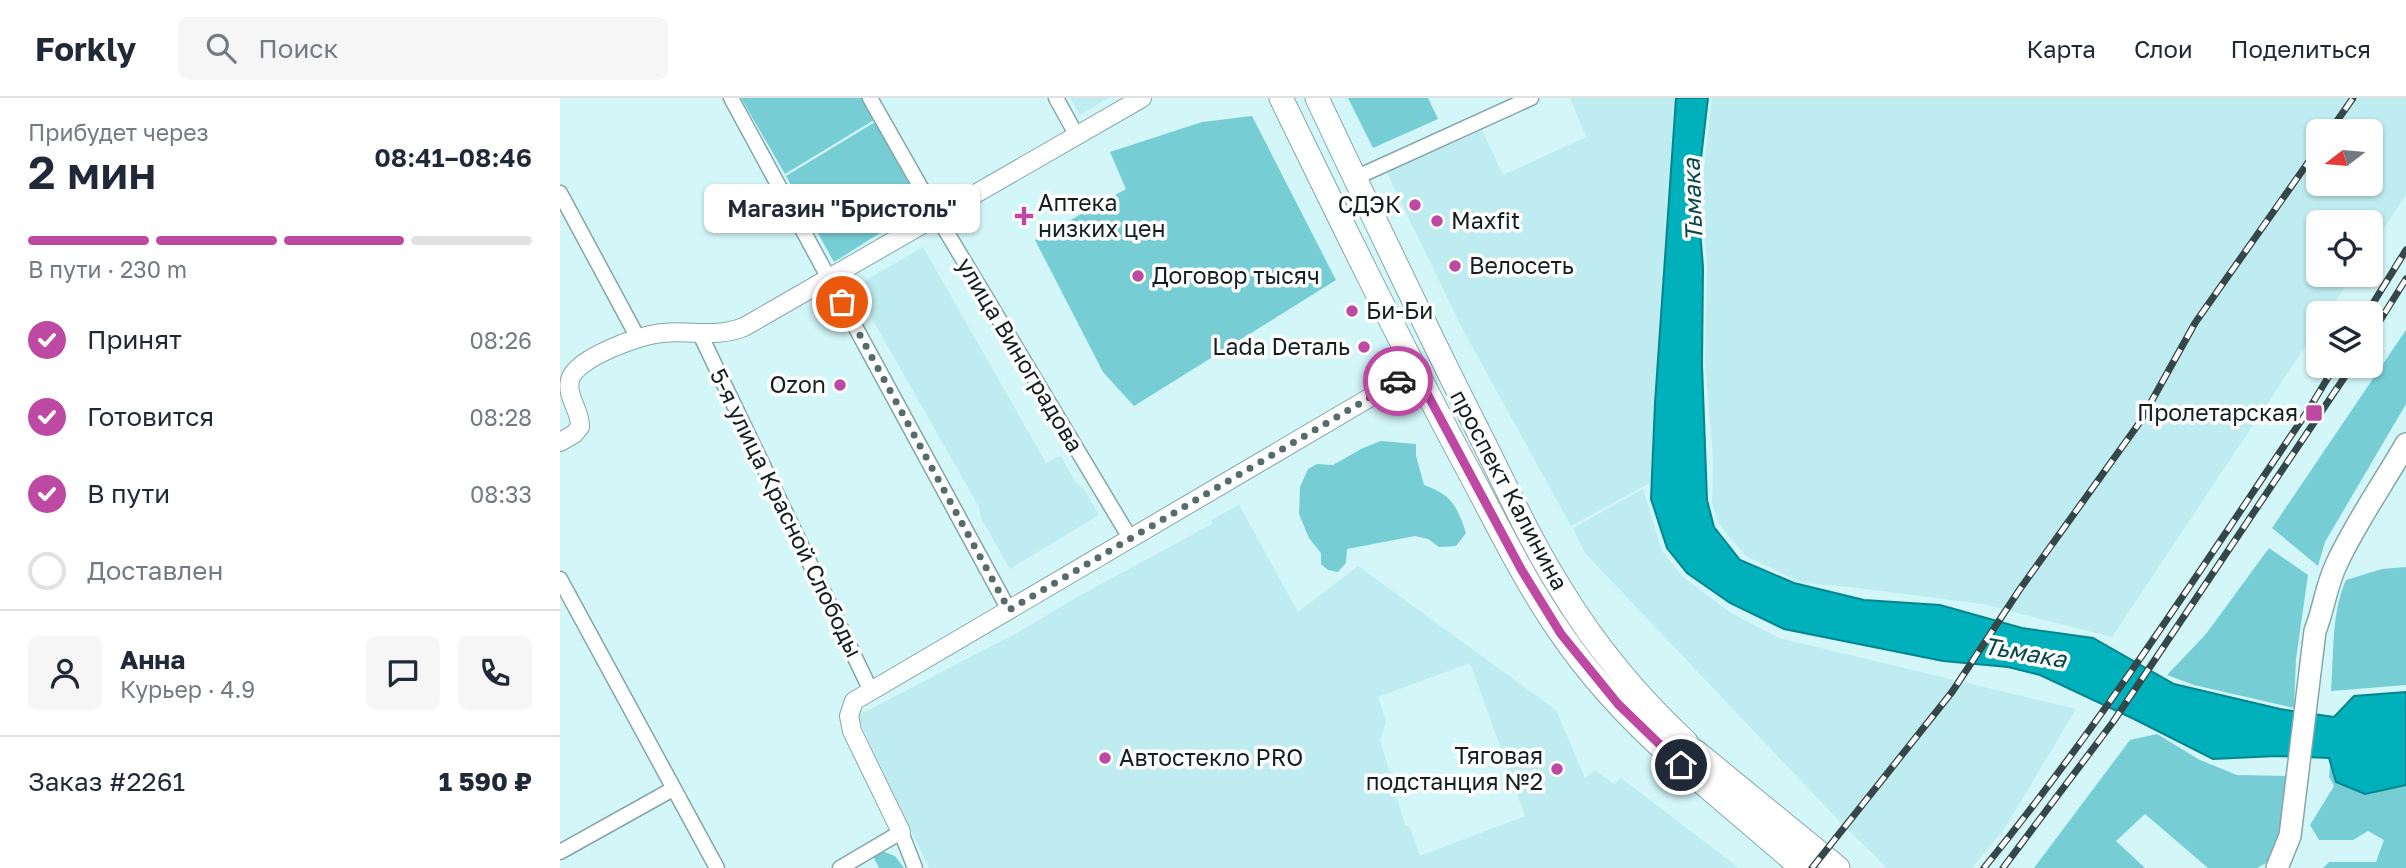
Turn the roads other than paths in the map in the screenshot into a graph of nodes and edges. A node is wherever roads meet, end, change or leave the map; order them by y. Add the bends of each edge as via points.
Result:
1 (731, 98) edge
2 (870, 98) edge
3 (1056, 98) edge
4 (1142, 98) edge
5 (1281, 98) edge
6 (1317, 98) edge
7 (1531, 98) edge
8 (1077, 136) junction
9 (1317, 173) junction
10 (1355, 178) junction
11 (560, 193) edge
12 (937, 216) junction
13 (829, 278) junction
14 (700, 334) junction
15 (638, 338) junction
16 (1415, 371) junction
17 (1449, 374) junction
18 (560, 442) edge
19 (2406, 444) edge
20 (1130, 538) junction
21 (560, 579) edge
22 (1009, 610) junction
23 (871, 691) junction
24 (1688, 758) junction
25 (673, 789) junction
26 (901, 832) junction
27 (560, 852) edge
28 (717, 868) edge
29 (840, 868) edge
30 (915, 868) edge
31 (1802, 868) edge
32 (1838, 868) edge
33 (2277, 868) edge

1 - 13 street
2 - 12 street, улица Виноградова
3 - 8 street
4 - 8 street
5 - 9 main road, проспект Калинина
6 - 10 main road, проспект Калинина
7 - 10 street
8 - 12 street
9 - 10 main road
9 - 16 main road, проспект Калинина
10 - 17 main road, проспект Калинина
11 - 15 street
12 - 13 street
12 - 20 street, улица Виноградова
13 - 14 street via 744,327 723,334
13 - 22 street
14 - 15 street via 664,332
14 - 23 street, 5-я улица Красной Слободы
15 - 18 street via 574,371 569,389 580,427
16 - 17 main road via 1432,366
16 - 20 street
16 - 24 main road, проспект Калинина via 1561,634 1623,710
17 - 24 main road, проспект Калинина via 1566,598
19 - 33 main road via 2329,580 2315,631 2290,836
20 - 22 street
21 - 25 street
22 - 23 street
23 - 26 street via 854,701 849,721
24 - 31 main road, проспект Калинина
24 - 32 main road, проспект Калинина
25 - 27 street
25 - 28 street
26 - 29 street
26 - 30 street

